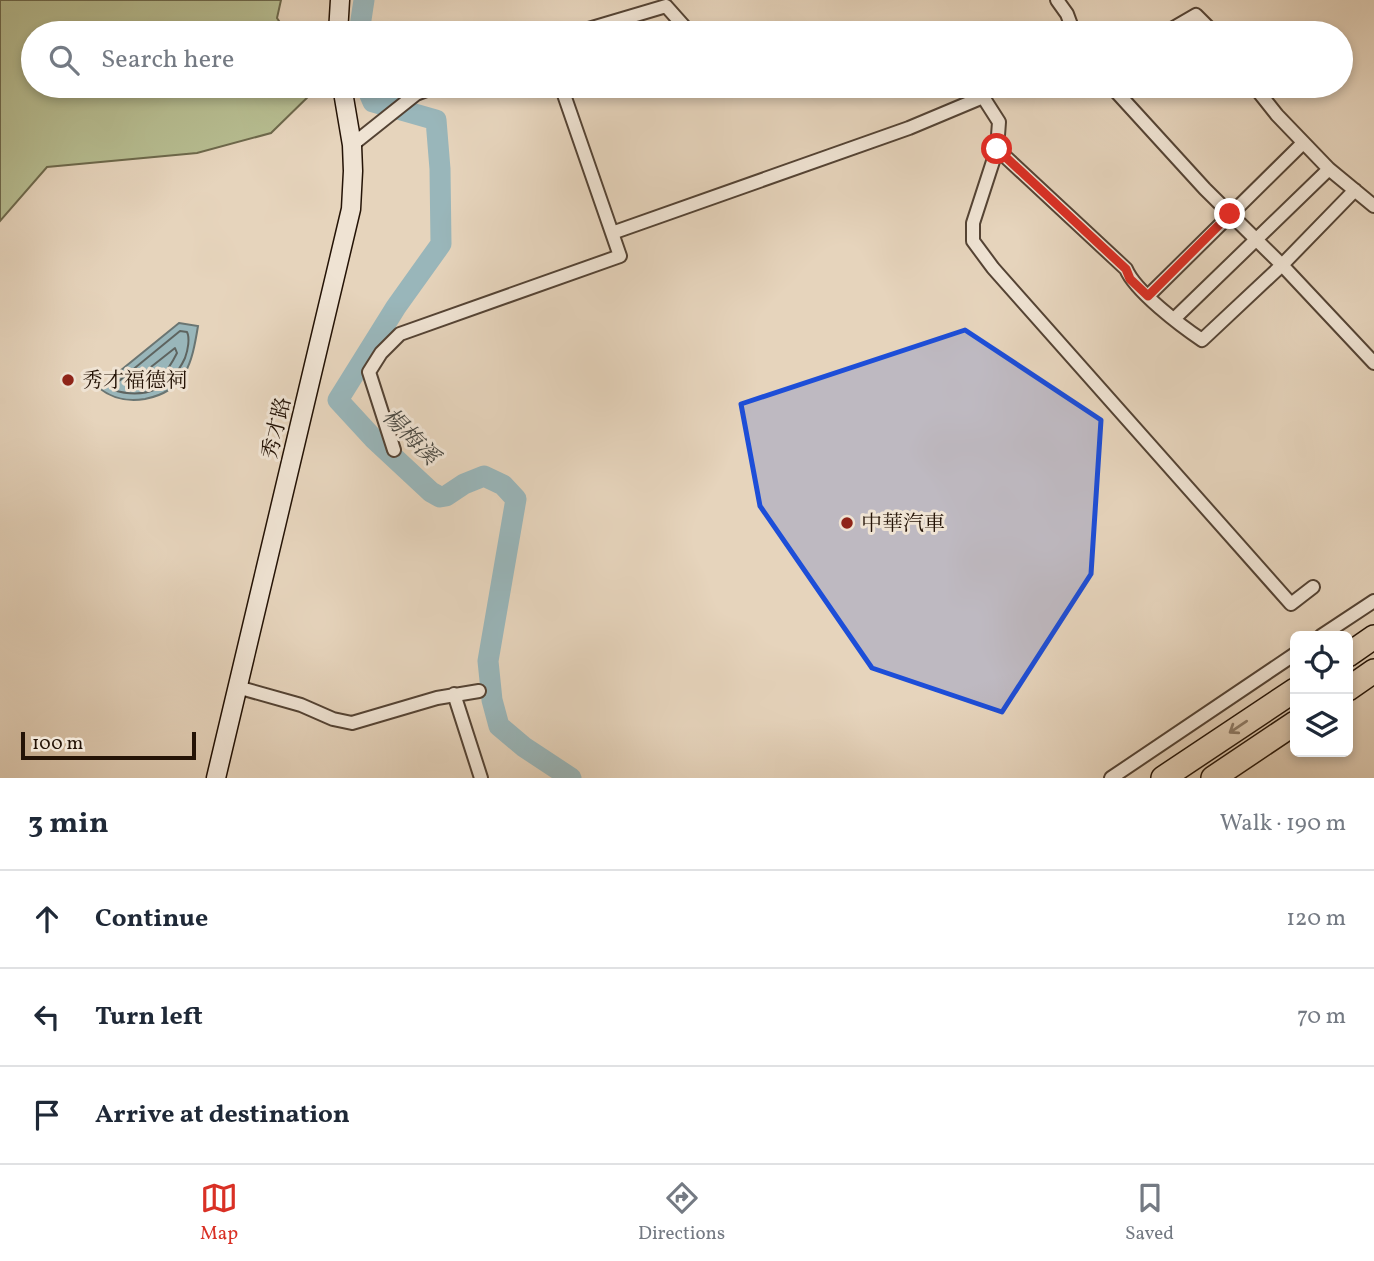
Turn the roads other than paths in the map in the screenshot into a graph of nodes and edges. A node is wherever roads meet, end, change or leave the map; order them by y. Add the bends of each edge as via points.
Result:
1 (340, 0) edge
2 (1057, 0) edge
3 (339, 21) edge
4 (615, 21) edge
5 (679, 21) edge
6 (1070, 21) edge
7 (1186, 21) edge
8 (1202, 21) edge
9 (344, 98) edge
10 (411, 98) edge
11 (565, 98) edge
12 (981, 98) edge
13 (984, 98) edge
14 (1122, 98) edge
15 (1263, 98) edge
16 (1303, 143) junction
17 (352, 145) junction
18 (997, 149) junction
19 (1329, 169) junction
20 (1355, 190) junction
21 (1374, 206) edge
22 (1230, 214) junction
23 (612, 233) junction
24 (1257, 241) junction
25 (1282, 265) junction
26 (1148, 296) junction
27 (1175, 318) junction
28 (1374, 362) edge
29 (394, 450) dead end
30 (1313, 587) dead end
31 (1374, 601) edge
32 (1329, 631) edge
33 (1374, 637) edge
34 (1353, 651) edge
35 (1290, 657) edge
36 (1374, 671) edge
37 (1353, 686) edge
38 (237, 687) junction
39 (479, 691) dead end
40 (1290, 693) edge
41 (454, 694) junction
42 (1290, 726) edge
43 (216, 778) edge
44 (481, 778) edge
45 (1111, 778) edge
46 (1163, 778) edge
47 (1213, 778) edge

1 - 3 main road
2 - 6 street
4 - 5 street via 666,6
7 - 8 street via 1196,15
9 - 17 main road, 秀才路
10 - 17 street
11 - 23 street
12 - 23 street via 909,128
13 - 18 street via 999,122
14 - 22 street
15 - 16 street
16 - 19 street
16 - 22 street
17 - 38 main road, 秀才路 via 351,209
18 - 26 street via 1126,269
18 - 30 street via 973,223 973,241 1291,604
19 - 20 street
19 - 24 street
20 - 21 street
20 - 25 street
22 - 24 street
22 - 26 street
23 - 29 street via 620,257 400,334 369,372
24 - 25 street
24 - 27 street
25 - 27 street via 1202,340
25 - 28 street
26 - 27 street
31 - 32 street
33 - 34 highway
35 - 45 street
36 - 37 highway
38 - 41 street via 352,723
38 - 43 main road, 秀才路
39 - 41 street
40 -> 46 highway
41 - 44 street
42 - 47 highway

